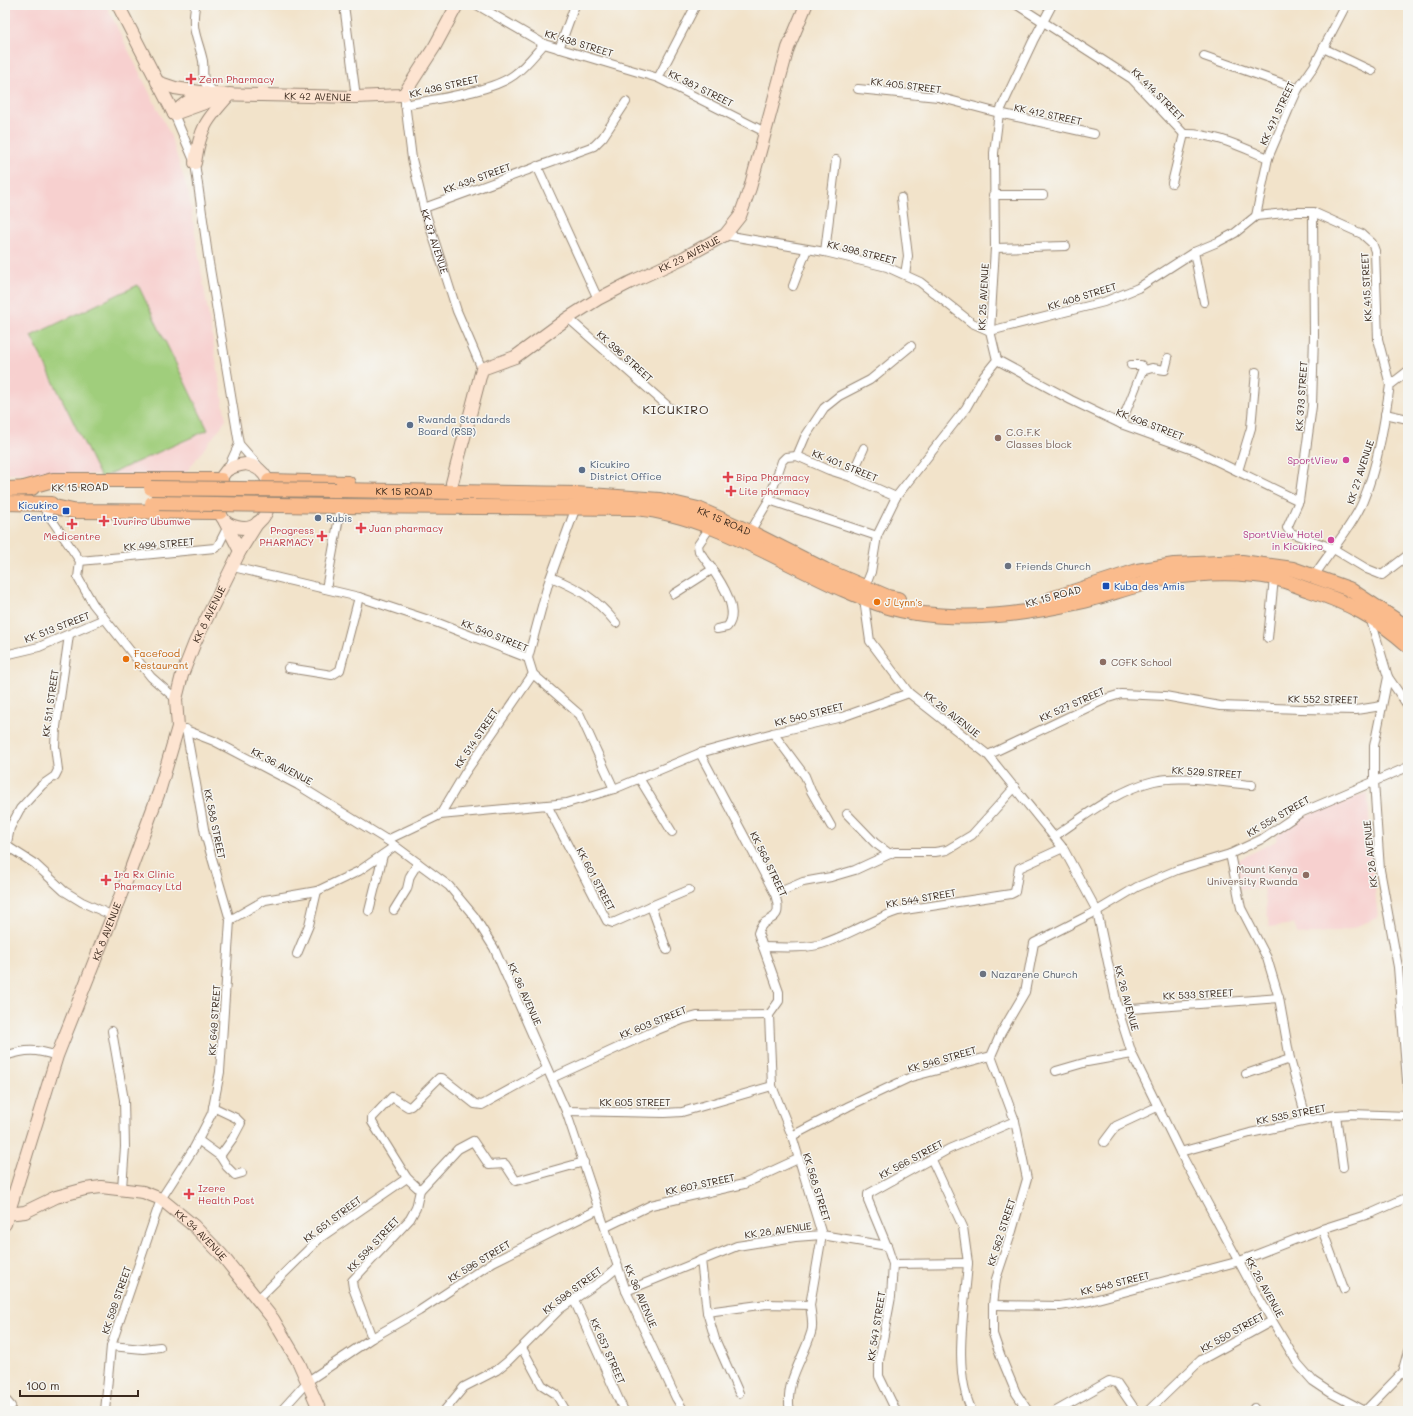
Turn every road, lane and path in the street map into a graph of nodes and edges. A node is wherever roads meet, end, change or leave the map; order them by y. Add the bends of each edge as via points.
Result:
1 (118, 5) edge
2 (344, 5) edge
3 (457, 5) edge
4 (477, 5) edge
5 (575, 5) edge
6 (696, 5) edge
7 (806, 5) edge
8 (1017, 5) edge
9 (1052, 5) edge
10 (1346, 5) edge
11 (195, 7) dead end
12 (1043, 20) junction
13 (544, 44) junction
14 (1322, 48) junction
15 (559, 49) junction
16 (1204, 56) dead end
17 (1372, 71) dead end
18 (658, 78) junction
19 (157, 82) junction
20 (858, 89) dead end
21 (1298, 89) junction
22 (212, 94) junction
23 (230, 94) junction
24 (356, 97) junction
25 (405, 99) junction
26 (626, 102) dead end
27 (999, 113) junction
28 (174, 114) junction
29 (765, 132) junction
30 (1094, 134) dead end
31 (1184, 134) junction
32 (1268, 158) junction
33 (836, 160) dead end
34 (195, 163) junction
35 (537, 166) junction
36 (1172, 183) dead end
37 (993, 195) junction
38 (1043, 195) dead end
39 (901, 198) dead end
40 (424, 208) junction
41 (1313, 212) junction
42 (1256, 216) junction
43 (725, 235) junction
44 (1066, 246) dead end
45 (995, 248) junction
46 (807, 249) junction
47 (824, 252) junction
48 (1194, 252) junction
49 (905, 274) junction
50 (793, 286) dead end
51 (598, 299) junction
52 (1204, 302) dead end
53 (568, 318) junction
54 (990, 330) junction
55 (911, 346) dead end
56 (1168, 358) dead end
57 (997, 360) junction
58 (1131, 365) dead end
59 (482, 369) junction
60 (1144, 369) junction
61 (1256, 372) dead end
62 (1408, 372) edge
63 (1390, 385) junction
64 (670, 408) dead end
65 (1386, 414) junction
66 (1408, 419) edge
67 (1121, 424) junction
68 (239, 444) junction
69 (864, 448) dead end
70 (797, 456) junction
71 (1238, 471) junction
72 (224, 475) junction
73 (851, 476) junction
74 (266, 477) junction
75 (452, 483) junction
76 (24, 488) junction
77 (5, 489) edge
78 (494, 492) junction
79 (896, 497) junction
80 (769, 500) junction
81 (1299, 500) junction
82 (5, 503) edge
83 (41, 504) junction
84 (576, 507) junction
85 (337, 509) junction
86 (267, 511) junction
87 (224, 520) junction
88 (258, 522) junction
89 (711, 526) junction
90 (750, 532) junction
91 (877, 536) junction
92 (1332, 548) junction
93 (240, 551) junction
94 (1407, 557) edge
95 (80, 561) junction
96 (233, 567) junction
97 (713, 569) junction
98 (1314, 576) junction
99 (551, 577) junction
100 (1274, 578) junction
101 (326, 589) junction
102 (1308, 589) junction
103 (865, 593) junction
104 (674, 594) dead end
105 (359, 597) junction
106 (1370, 616) junction
107 (104, 619) junction
108 (616, 623) dead end
109 (1408, 628) edge
110 (717, 629) dead end
111 (69, 635) junction
112 (1268, 638) dead end
113 (1408, 646) edge
114 (5, 655) edge
115 (528, 658) junction
116 (288, 668) dead end
117 (533, 674) junction
118 (1388, 677) junction
119 (909, 693) junction
120 (176, 699) junction
121 (1382, 706) junction
122 (1408, 706) edge
123 (1264, 707) joint
124 (182, 728) junction
125 (773, 733) junction
126 (700, 753) junction
127 (988, 755) junction
128 (1408, 767) edge
129 (639, 778) junction
130 (1374, 780) junction
131 (1252, 785) dead end
132 (1015, 787) junction
133 (614, 789) junction
134 (547, 805) junction
135 (847, 814) dead end
136 (440, 815) junction
137 (832, 826) dead end
138 (672, 832) dead end
139 (1055, 836) junction
140 (387, 840) junction
141 (395, 846) junction
142 (1063, 848) junction
143 (890, 854) junction
144 (1230, 854) junction
145 (383, 855) junction
146 (418, 863) junction
147 (689, 890) dead end
148 (317, 891) junction
149 (775, 894) junction
150 (651, 906) junction
151 (394, 910) dead end
152 (369, 911) dead end
153 (1097, 911) junction
154 (111, 915) junction
155 (230, 920) junction
156 (763, 947) junction
157 (667, 950) dead end
158 (297, 954) dead end
159 (1279, 998) junction
160 (1118, 1010) junction
161 (769, 1015) junction
162 (112, 1031) dead end
163 (1132, 1054) junction
164 (5, 1056) edge
165 (57, 1056) junction
166 (992, 1056) junction
167 (1290, 1059) junction
168 (547, 1069) junction
169 (1056, 1071) dead end
170 (1246, 1074) dead end
171 (552, 1078) junction
172 (772, 1086) junction
173 (1408, 1093) edge
174 (213, 1107) junction
175 (1157, 1107) junction
176 (566, 1111) junction
177 (1336, 1115) junction
178 (1408, 1116) edge
179 (1015, 1121) junction
180 (1307, 1121) junction
181 (792, 1136) junction
182 (198, 1140) junction
183 (1104, 1142) dead end
184 (1180, 1152) junction
185 (220, 1156) junction
186 (798, 1160) junction
187 (932, 1160) junction
188 (584, 1162) junction
189 (1343, 1167) dead end
190 (242, 1173) dead end
191 (407, 1178) junction
192 (122, 1188) junction
193 (420, 1190) junction
194 (1408, 1197) edge
195 (161, 1199) junction
196 (600, 1209) junction
197 (6, 1220) edge
198 (606, 1226) junction
199 (1322, 1229) junction
200 (822, 1235) junction
201 (886, 1246) junction
202 (700, 1260) junction
203 (1240, 1261) junction
204 (968, 1262) junction
205 (893, 1264) junction
206 (618, 1267) junction
207 (1344, 1289) dead end
208 (626, 1291) junction
209 (258, 1299) junction
210 (574, 1300) junction
211 (810, 1305) junction
212 (993, 1305) junction
213 (707, 1312) junction
214 (1272, 1321) junction
215 (372, 1338) junction
216 (111, 1346) junction
217 (160, 1347) dead end
218 (522, 1348) junction
219 (1408, 1351) edge
220 (1405, 1370) edge
221 (308, 1381) junction
222 (739, 1393) dead end
223 (5, 1399) edge
224 (11, 1406) dead end
225 (105, 1411) edge
226 (281, 1411) edge
227 (320, 1411) edge
228 (444, 1411) edge
229 (566, 1411) edge
230 (624, 1411) edge
231 (684, 1411) edge
232 (790, 1411) edge
233 (896, 1411) edge
234 (972, 1411) edge
235 (1028, 1411) edge
236 (1056, 1411) edge
237 (1136, 1411) edge
238 (1148, 1411) edge
239 (1365, 1411) edge

1 - 19 main road
2 - 24 street
3 - 25 main road
4 - 13 street, KK 438 STREET
5 - 15 street
6 - 18 street, KK 387 STREET
7 - 29 main road, KK 23 AVENUE via 788,48
8 - 12 street, KK 414 STREET
9 - 12 street, KK 25 AVENUE
10 - 14 street, KK 471 STREET
11 - 22 street via 192,23 194,35 203,62 204,79
12 - 27 street, KK 25 AVENUE
12 - 31 street, KK 414 STREET via 1132,79
13 - 15 street, KK 438 STREET
13 - 25 street, KK 436 STREET via 515,75 506,80 468,93
14 - 17 street
14 - 21 street, KK 471 STREET via 1314,66
15 - 18 street, KK 438 STREET
16 - 21 street
18 - 29 street, KK 387 STREET
19 - 22 main road via 175,88
19 - 28 main road
20 - 27 street, KK 405 STREET via 938,97
21 - 32 street, KK 471 STREET
22 - 23 main road, KK 42 AVENUE
22 - 28 main road, KK 42 AVENUE via 189,100
23 - 24 main road, KK 42 AVENUE
23 - 28 main road, KK 42 AVENUE
23 - 34 main road via 208,119 202,130
24 - 25 main road, KK 42 AVENUE via 397,96
25 - 40 street, KK 37 AVENUE via 412,159
26 - 35 street, KK 434 STREET via 594,146
27 - 30 street, KK 412 STREET
27 - 37 street, KK 25 AVENUE via 994,153
28 - 34 street
29 - 43 main road, KK 23 AVENUE via 740,216
31 - 32 street, KK 414 STREET via 1199,133 1222,139
31 - 36 street
32 - 42 street, KK 471 STREET
33 - 47 street
34 - 68 street
35 - 40 street, KK 434 STREET
35 - 51 street
37 - 38 street
37 - 45 street, KK 25 AVENUE
39 - 49 street via 908,256
40 - 59 street, KK 37 AVENUE via 457,312
41 - 42 street, KK 415 STREET
41 - 63 street, KK 415 STREET via 1362,234 1372,243 1375,252 1378,339
41 - 81 street, KK 373 STREET via 1312,406
42 - 48 street via 1218,242
43 - 46 street, KK 398 STREET
43 - 51 main road, KK 23 AVENUE via 685,258
44 - 45 street
45 - 54 street, KK 25 AVENUE
46 - 47 street, KK 398 STREET
46 - 50 street
47 - 49 street, KK 398 STREET via 867,261
48 - 52 street
48 - 54 street, KK 408 STREET via 1138,288 1104,302
49 - 54 street, KK 398 STREET via 924,285 972,323
51 - 53 main road, KK 23 AVENUE
53 - 59 main road, KK 23 AVENUE via 515,357
53 - 64 street, KK 396 STREET
54 - 57 street, KK 25 AVENUE
55 - 70 street via 870,380 839,396 824,408 805,437
56 - 60 street via 1165,370
57 - 67 street, KK 406 STREET via 1052,391
57 - 79 street via 984,376 966,408
58 - 60 street via 1141,365
59 - 75 main road
60 - 67 street
61 - 71 street via 1251,428
62 - 63 street
63 - 65 street, KK 27 AVENUE
65 - 66 street
65 - 92 street, KK 27 AVENUE via 1363,502
67 - 71 street, KK 406 STREET
68 - 72 street
68 - 74 street
69 - 73 street
70 - 73 street, KK 401 STREET via 829,470
70 - 80 street, KK 401 STREET via 786,457 782,461
71 - 81 street, KK 406 STREET
72 - 74 main road via 233,467 246,464 254,466
72 - 76 highway via 53,480
72 - 87 main road via 218,504
73 - 79 street, KK 401 STREET
74 - 75 highway
74 - 86 main road via 270,498
75 - 78 highway via 471,483
76 - 77 highway, KK 15 ROAD
76 - 78 highway, KK 15 ROAD, bridge
78 - 90 highway, KK 15 ROAD via 660,500 698,509
79 - 91 street
80 - 90 street
80 - 91 street
81 - 92 street, KK 373 STREET via 1287,528 1291,533
82 - 83 highway, KK 15 ROAD
83 - 85 highway, KK 15 ROAD, bridge via 152,503
83 - 87 highway via 74,511
83 - 95 street
84 - 85 highway, KK 15 ROAD
84 - 89 highway, KK 15 ROAD via 651,510
84 - 99 street
85 - 86 highway
85 - 101 street
86 - 88 main road via 264,518
87 - 88 main road via 241,529 249,528
87 - 93 main road
87 - 95 street, KK 494 STREET via 218,546 215,548
88 - 93 main road, KK 8 AVENUE
89 - 97 street via 698,545 699,551
89 - 103 highway, KK 15 ROAD
90 - 103 highway, KK 15 ROAD via 826,570
91 - 103 street
92 - 94 street via 1367,569 1382,574
92 - 98 street, KK 27 AVENUE
93 - 96 main road, KK 8 AVENUE
95 - 107 street via 78,578
96 - 101 street, KK 540 STREET
96 - 120 main road, KK 8 AVENUE via 195,642
97 - 104 street
97 - 110 street via 723,585 731,612 730,624
98 - 102 highway
98 - 103 highway, KK 15 ROAD via 1293,569 1242,562 1174,565 1137,571 1050,599 989,608 940,608
98 - 109 highway, KK 15 ROAD via 1349,589
99 - 108 street via 586,593 602,606
99 - 115 street
100 - 102 highway, KK 15 ROAD
100 - 103 highway, KK 15 ROAD via 1246,574 1213,574 1164,579 1054,608 978,618 908,612
100 - 112 street
101 - 105 street, KK 540 STREET
102 - 106 highway, KK 15 ROAD via 1351,605
103 - 119 street, KK 26 AVENUE via 870,642
105 - 115 street, KK 540 STREET via 438,623
105 - 116 street via 340,670 332,675
106 - 113 highway, KK 15 ROAD
106 - 118 street, KK 28 AVENUE
107 - 111 street, KK 513 STREET
107 - 120 street, KK 513 STREET via 151,678
111 - 114 street, KK 513 STREET via 39,647
111 - 154 street, KK 511 STREET via 56,727 58,770 55,776 42,785 20,809 10,828 8,843 10,848 35,864 64,891
115 - 117 street, KK 540 STREET
117 - 133 street via 580,715
117 - 136 street, KK 514 STREET via 465,773
118 - 121 street, KK 28 AVENUE
118 - 122 street
119 - 125 street, KK 540 STREET via 842,717
119 - 127 street, KK 26 AVENUE
120 - 124 main road, KK 8 AVENUE
121 - 123 street, KK 552 STREET via 1356,710
121 - 130 street, KK 28 AVENUE via 1374,746
123 - 127 street, KK 527 STREET via 1220,706 1165,696 1121,694
124 - 140 street, KK 36 AVENUE via 214,741 298,785
124 - 154 main road, KK 8 AVENUE via 129,874
124 - 155 street, KK 588 STREET via 205,834
125 - 126 street, KK 540 STREET
125 - 137 street via 805,776
126 - 129 street, KK 540 STREET
126 - 149 street, KK 568 STREET
127 - 132 street, KK 26 AVENUE
128 - 130 street, KK 554 STREET
129 - 133 street, KK 540 STREET
129 - 138 street
130 - 144 street, KK 554 STREET via 1300,813 1262,838
130 - 173 street, KK 28 AVENUE via 1380,870 1398,967
131 - 139 street, KK 529 STREET via 1178,778 1155,780 1106,801
132 - 139 street, KK 26 AVENUE
132 - 143 street via 972,835 947,850
133 - 134 street via 567,803
134 - 136 street
134 - 150 street, KK 601 STREET via 607,921 613,922
135 - 143 street via 875,843
136 - 140 street
139 - 142 street, KK 26 AVENUE
140 - 141 street, KK 36 AVENUE
141 - 145 street
141 - 146 street, KK 36 AVENUE
142 - 153 street, KK 26 AVENUE
142 - 156 street, KK 544 STREET via 1019,868 1015,892 1011,894 898,911 818,945
143 - 149 street via 855,870 803,882
144 - 153 street, KK 554 STREET via 1177,870 1137,887
144 - 159 street via 1241,908 1267,958
145 - 148 street via 359,871
145 - 152 street
146 - 151 street via 410,876 408,888
146 - 168 street, KK 36 AVENUE via 450,886 474,916 494,948
147 - 150 street
148 - 155 street via 265,900
148 - 158 street via 309,925
149 - 156 street, KK 568 STREET via 778,913 760,928 758,933
150 - 157 street
153 - 160 street, KK 26 AVENUE
153 - 166 street, KK 546 STREET via 1034,943 1025,992 1001,1033
154 - 165 main road, KK 8 AVENUE
155 - 174 street, KK 649 STREET via 220,1072
156 - 161 street, KK 568 STREET via 779,992 778,1001
159 - 160 street, KK 533 STREET
159 - 167 street
160 - 163 street, KK 26 AVENUE
161 - 171 street, KK 603 STREET via 697,1016 652,1032
161 - 172 street, KK 568 STREET
162 - 192 street via 124,1100 125,1147
163 - 169 street via 1087,1062
163 - 175 street, KK 26 AVENUE
164 - 165 street via 22,1050 36,1050
165 - 197 main road, KK 8 AVENUE
166 - 179 street, KK 562 STREET
166 - 181 street, KK 546 STREET via 911,1077
167 - 170 street
167 - 180 street
168 - 171 street, KK 36 AVENUE
168 - 191 street via 482,1105 475,1104 442,1078 439,1078 411,1106 408,1107 392,1097 372,1118
171 - 176 street, KK 36 AVENUE
172 - 176 street, KK 605 STREET via 682,1112
172 - 181 street, KK 568 STREET
174 - 182 street, KK 649 STREET
174 - 185 street via 241,1123
175 - 183 street via 1116,1126
175 - 184 street, KK 26 AVENUE
176 - 188 street, KK 36 AVENUE
177 - 178 street, KK 535 STREET
177 - 180 street, KK 535 STREET
177 - 189 street
179 - 187 street, KK 566 STREET via 949,1149
179 - 212 street, KK 562 STREET via 1027,1179 996,1279
180 - 184 street, KK 535 STREET via 1250,1132
181 - 186 street, KK 568 STREET
182 - 185 street
182 - 195 street, KK 649 STREET
184 - 203 street, KK 26 AVENUE
185 - 190 street via 235,1175
186 - 198 street, KK 607 STREET via 744,1184 651,1205
186 - 200 street, KK 568 STREET
187 - 201 street, KK 566 STREET via 868,1194
187 - 204 street via 963,1227
188 - 193 street, KK 594 STREET via 516,1181 505,1164 489,1165 473,1141 458,1149
188 - 196 street, KK 36 AVENUE
191 - 193 street
191 - 209 street, KK 651 STREET via 320,1238
192 - 195 main road, KK 34 AVENUE
192 - 197 main road, KK 34 AVENUE via 108,1186 85,1189 56,1197
193 - 215 street, KK 594 STREET via 416,1208 410,1219 352,1281
194 - 199 street, KK 548 STREET via 1372,1213
195 - 209 main road, KK 34 AVENUE via 194,1226
195 - 216 street, KK 599 STREET
196 - 198 street, KK 36 AVENUE
196 - 215 street, KK 596 STREET via 493,1262 419,1311
198 - 206 street, KK 36 AVENUE
199 - 203 street, KK 548 STREET
199 - 207 street
200 - 201 street, KK 28 AVENUE
200 - 202 street, KK 28 AVENUE via 737,1246
200 - 211 street
201 - 205 street
202 - 208 street, KK 28 AVENUE
202 - 213 street
203 - 212 street, KK 548 STREET via 1060,1306
203 - 214 street, KK 26 AVENUE
204 - 205 street
204 - 234 street via 961,1357 962,1376
205 - 233 street, KK 547 STREET via 892,1297 879,1361 879,1376
206 - 208 street, KK 36 AVENUE
206 - 210 street, KK 598 STREET
208 - 231 street, KK 36 AVENUE
209 - 221 main road, KK 34 AVENUE via 288,1342
210 - 218 street, KK 598 STREET via 544,1323
210 - 230 street, KK 657 STREET
211 - 213 street via 767,1304
211 - 232 street via 812,1332 788,1394
212 - 235 street, KK 562 STREET via 993,1334 1000,1357 1016,1393
213 - 222 street via 715,1339
214 - 238 street, KK 550 STREET via 1201,1360
214 - 239 street, KK 26 AVENUE via 1298,1364 1313,1380
215 - 221 street, KK 596 STREET
216 - 217 street via 143,1349
216 - 225 street, KK 599 STREET
218 - 228 street, KK 598 STREET via 497,1370 464,1386
218 - 229 street via 542,1386 556,1394
219 - 220 street
220 - 239 street
221 - 226 street, KK 596 STREET
221 - 227 main road, KK 34 AVENUE
223 - 224 street
236 - 237 street via 1109,1381 1117,1383

